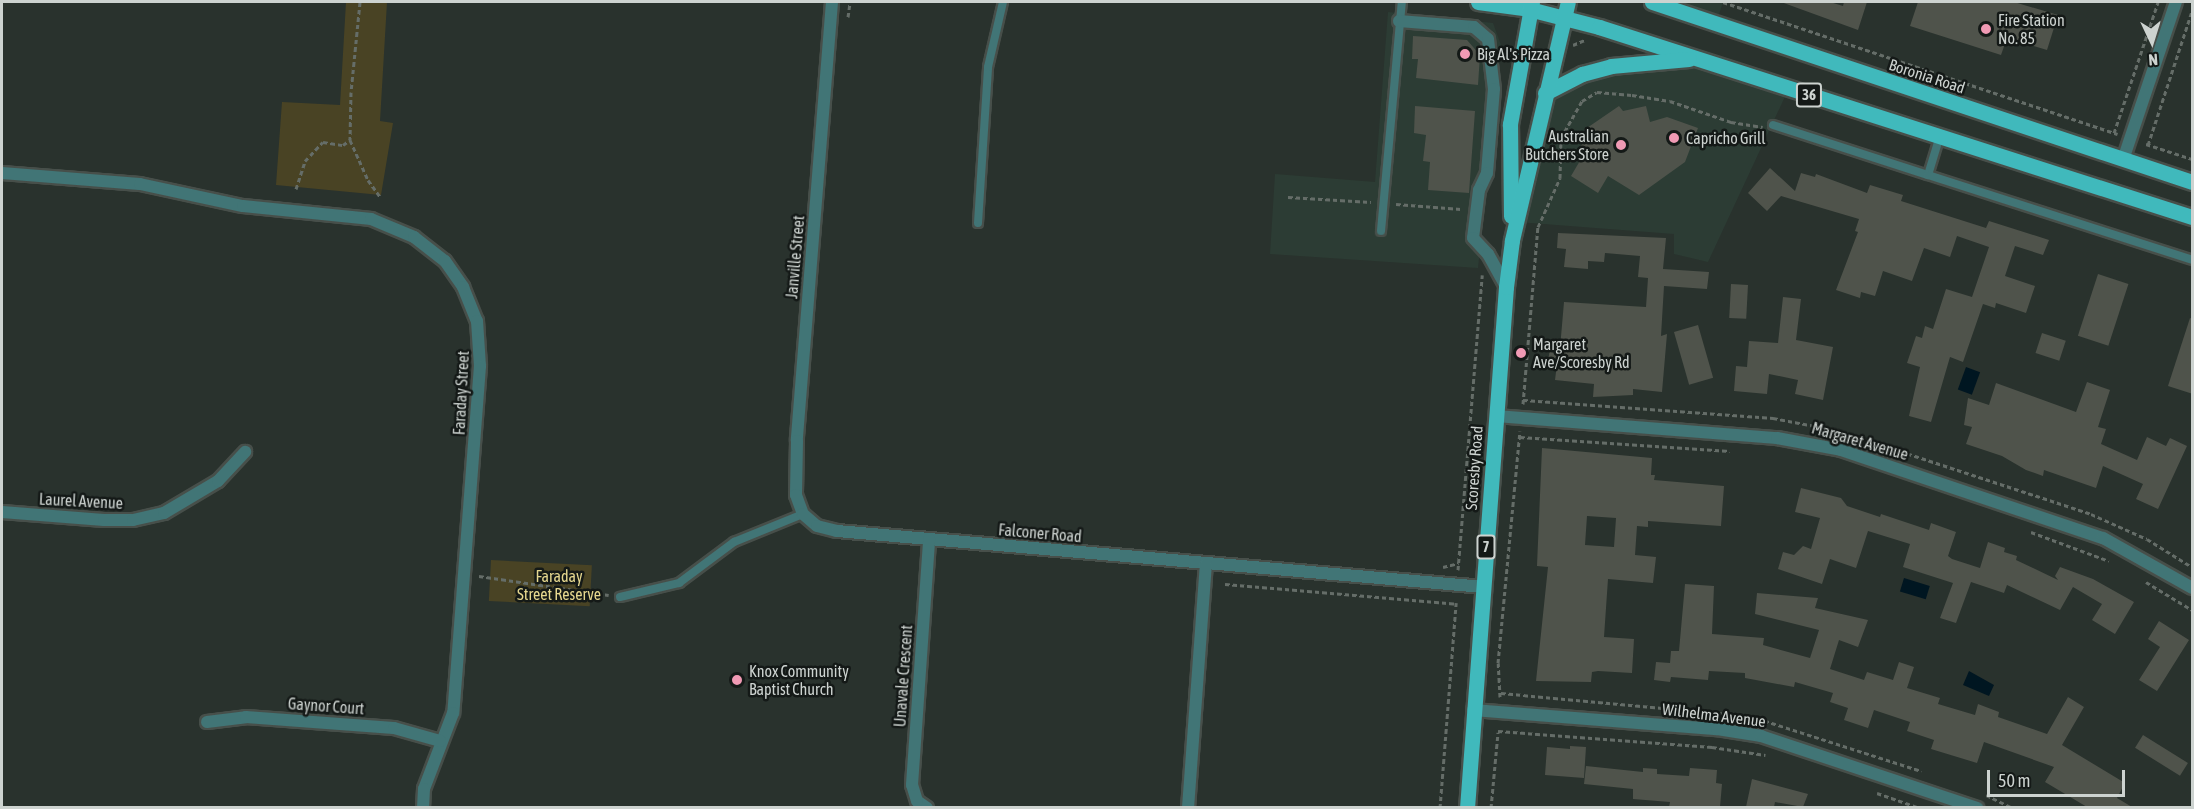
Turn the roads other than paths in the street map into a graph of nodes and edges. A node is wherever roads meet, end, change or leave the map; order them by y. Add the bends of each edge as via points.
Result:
1 (832, 2) edge
2 (1003, 2) edge
3 (1402, 2) edge
4 (1478, 2) edge
5 (1568, 2) edge
6 (1652, 2) edge
7 (2176, 2) edge
8 (1531, 5) edge
9 (1564, 18) junction
10 (1400, 21) junction
11 (1698, 58) junction
12 (1545, 93) junction
13 (1773, 125) road end
14 (1940, 138) junction
15 (2124, 160) junction
16 (2, 173) edge
17 (1928, 175) junction
18 (2193, 182) edge
19 (2193, 217) edge
20 (978, 223) dead end
21 (1381, 231) dead end
22 (1512, 240) junction
23 (2193, 260) edge
24 (1506, 287) junction
25 (1496, 416) junction
26 (245, 452) dead end
27 (2, 512) edge
28 (803, 514) junction
29 (929, 540) junction
30 (1206, 564) junction
31 (1483, 587) junction
32 (2193, 588) edge
33 (620, 597) road end
34 (1473, 710) junction
35 (207, 722) dead end
36 (440, 741) junction
37 (423, 807) edge
38 (927, 807) edge
39 (1188, 807) edge
40 (1467, 807) edge
41 (1977, 807) edge

1 - 28 street, Janville Street via 797,441 796,495
2 - 20 lane via 988,67
3 - 10 lane
4 - 8 main road, 36
5 - 9 main road, Scoresby Road / 7
6 - 15 main road, Boronia Road / 36
7 - 15 street
8 - 9 main road, 36
8 - 22 main road, Scoresby Road / 7 via 1510,124
9 - 11 main road, 36
9 - 12 main road, Scoresby Road / 7
10 - 21 lane
10 - 24 street via 1474,27 1488,39 1494,89 1487,173 1479,190 1473,238 1488,254
11 - 12 main road via 1611,66 1582,74
11 - 14 main road, 36
12 - 22 main road, Scoresby Road / 7
13 - 17 lane
14 - 17 lane
14 - 19 main road, 36
15 - 18 main road, Boronia Road / 36
16 - 36 street, Faraday Street via 140,184 243,206 371,219 414,237 445,261 477,321 480,344 453,713
17 - 23 lane
22 - 24 main road, Scoresby Road / 7
24 - 25 main road, Scoresby Road / 7
25 - 31 main road, Scoresby Road / 7
25 - 32 street, Margaret Avenue via 1816,443 2103,538
26 - 27 street, Laurel Avenue via 218,481 164,513 133,520 104,520
28 - 29 street, Falconer Road via 817,526 837,531
28 - 33 lane via 734,542 679,583
29 - 30 street, Falconer Road
29 - 38 street, Unavale Crescent via 912,785 917,801
30 - 31 street, Falconer Road
30 - 39 street
31 - 34 main road, Scoresby Road / 7
34 - 40 main road, Scoresby Road / 7
34 - 41 street, Wilhelma Avenue via 1717,729 1761,736
35 - 36 street, Gaynor Court via 246,717 394,728
36 - 37 street, Faraday Street via 424,789

